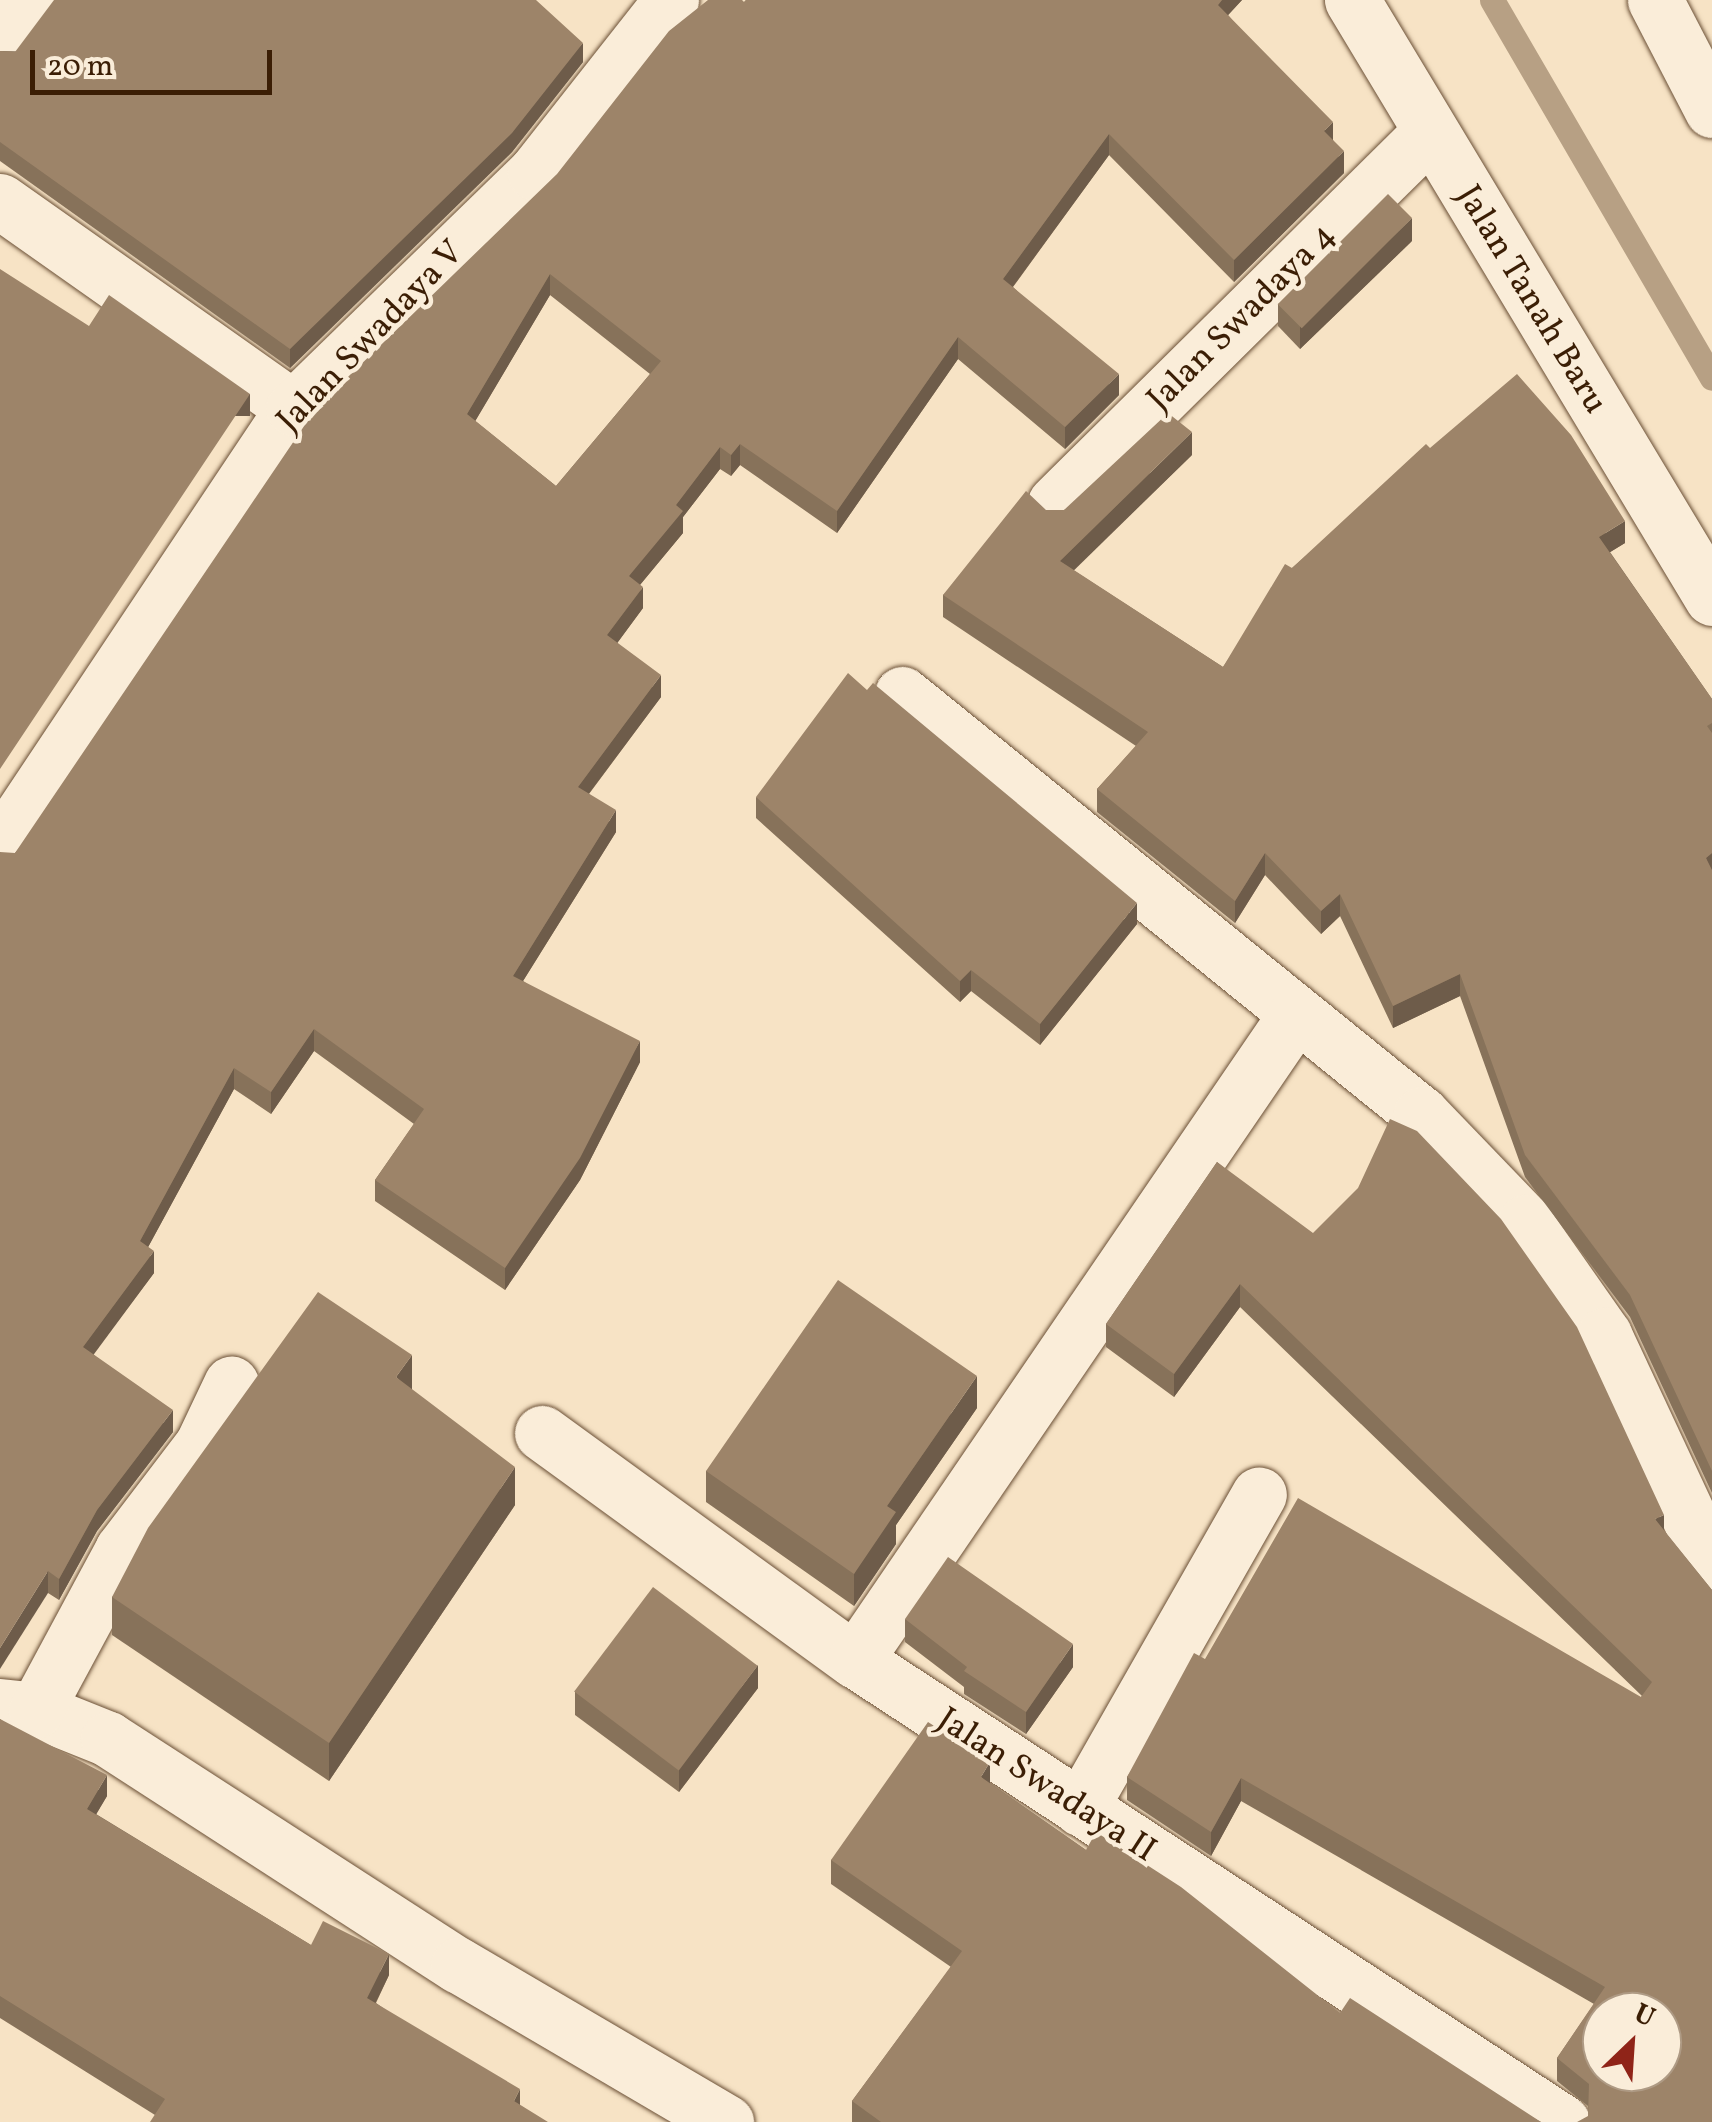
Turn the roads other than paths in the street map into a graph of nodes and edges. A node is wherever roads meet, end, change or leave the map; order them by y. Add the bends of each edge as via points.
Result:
1 (29, 0) edge
2 (671, 0) edge
3 (1352, 0) edge
4 (1655, 0) edge
5 (0, 43) edge
6 (1712, 110) edge
7 (1429, 133) junction
8 (0, 202) edge
9 (293, 408) junction
10 (1055, 503) dead end
11 (1712, 598) edge
12 (902, 694) dead end
13 (0, 846) edge
14 (1296, 1014) junction
15 (230, 1384) dead end
16 (542, 1433) dead end
17 (1259, 1494) dead end
18 (1712, 1567) edge
19 (855, 1660) junction
20 (18, 1708) edge
21 (1080, 1808) junction
22 (726, 2122) edge
23 (1562, 2122) edge

1 - 5 street
2 - 9 street, Jalan Swadaya V via 534,172
3 - 7 street, Jalan Tanah Baru
4 - 6 street
7 - 10 street, Jalan Swadaya 4
7 - 11 street, Jalan Tanah Baru
8 - 9 street
9 - 13 street, Jalan Swadaya V
12 - 14 street
14 - 18 street via 1421,1114 1525,1222 1604,1336
14 - 19 street
15 - 20 street via 202,1445 122,1550
16 - 19 street, Jalan Swadaya II
17 - 21 street
19 - 21 street, Jalan Swadaya II
20 - 22 street via 108,1739 458,1964
21 - 23 street, Jalan Swadaya II

